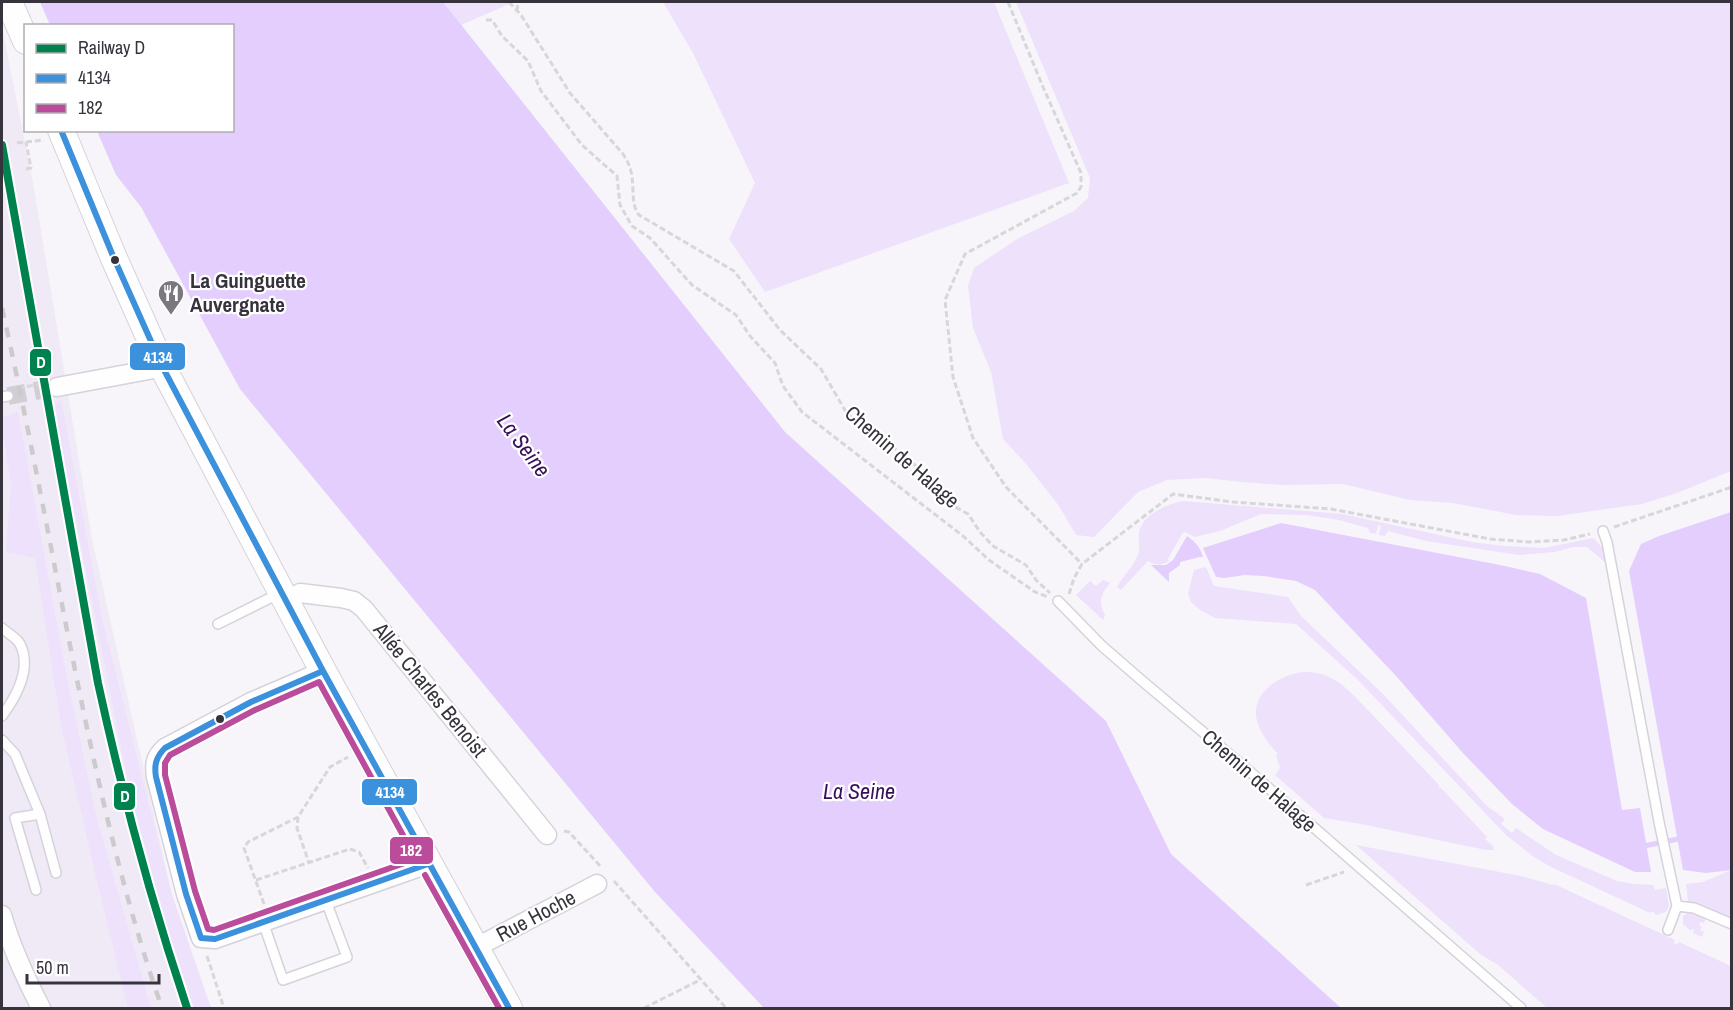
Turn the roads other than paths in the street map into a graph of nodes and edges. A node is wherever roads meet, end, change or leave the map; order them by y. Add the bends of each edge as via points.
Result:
1 (9, 2) edge
2 (24, 36) edge
3 (62, 132) edge
4 (162, 366) junction
5 (57, 387) tunnel mouth
6 (1603, 531) road end
7 (285, 596) junction
8 (1058, 601) road end
9 (218, 624) dead end
10 (2, 628) edge
11 (323, 671) junction
12 (2, 716) edge
13 (2, 740) edge
14 (40, 814) junction
15 (545, 834) road end
16 (428, 864) junction
17 (56, 873) dead end
18 (604, 877) road end
19 (36, 890) dead end
20 (326, 901) junction
21 (1677, 906) junction
22 (2, 915) edge
23 (266, 921) junction
24 (1731, 924) edge
25 (1668, 930) dead end
26 (475, 948) junction
27 (41, 1008) edge
28 (509, 1008) edge
29 (1521, 1008) edge

1 - 2 main road
3 - 4 main road
4 - 5 street
4 - 7 main road
6 - 21 lane
7 - 9 lane
7 - 11 main road
7 - 15 street, Allée Charles Benoist via 300,593 341,598 364,609
8 - 29 lane, Chemin de Halage via 1102,646
10 - 12 lane via 20,643 25,667
11 - 16 main road
11 - 23 street via 251,702 165,748 155,759 156,777 186,894 201,938 215,939
13 - 14 lane via 15,754
14 - 17 lane
14 - 19 lane via 15,818
16 - 20 street
16 - 26 main road
18 - 26 street, Rue Hoche
20 - 23 street
20 - 23 lane via 347,957 283,980
21 - 24 lane via 1694,908
21 - 25 lane
22 - 27 street
26 - 28 main road

